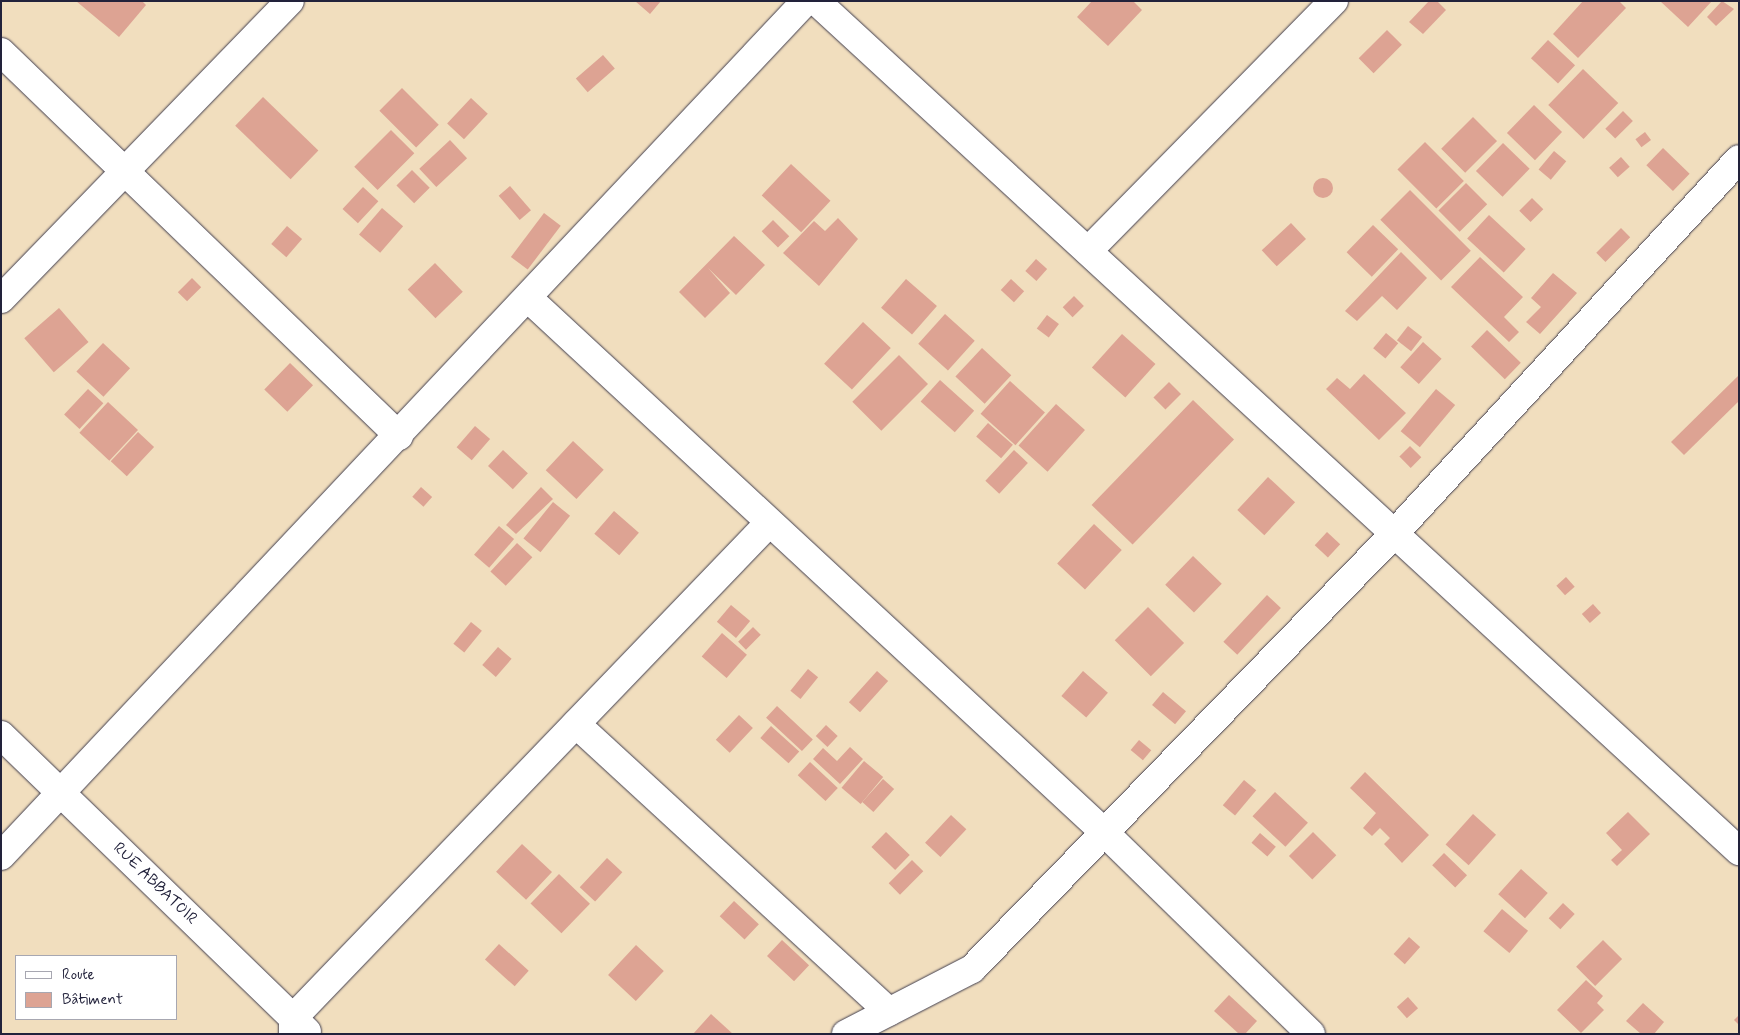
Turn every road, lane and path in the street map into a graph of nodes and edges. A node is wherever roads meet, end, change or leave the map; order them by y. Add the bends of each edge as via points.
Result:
1 (290, 1) edge
2 (806, 1) edge
3 (816, 1) edge
4 (1334, 1) edge
5 (1, 52) edge
6 (1739, 159) edge
7 (124, 172) junction
8 (1088, 251) junction
9 (528, 298) junction
10 (1, 299) edge
11 (399, 436) junction
12 (768, 524) junction
13 (1392, 536) junction
14 (576, 724) junction
15 (1, 734) edge
16 (59, 791) junction
17 (1104, 832) junction
18 (1739, 852) edge
19 (1, 856) edge
20 (889, 1012) junction
21 (298, 1029) edge
22 (846, 1034) edge
23 (1311, 1034) edge

1 - 7 street
2 - 9 street
3 - 8 street
4 - 8 street
5 - 7 street
6 - 13 street
7 - 10 street
7 - 11 street
8 - 13 street
9 - 11 street
9 - 12 street
11 - 16 street
12 - 14 street
12 - 17 street
13 - 17 street
13 - 18 street
14 - 20 street
14 - 21 street
15 - 16 street, RUE ABBATOIR
16 - 19 street
16 - 21 street, RUE ABBATOIR
17 - 20 street via 972,969
17 - 23 street
20 - 22 street

